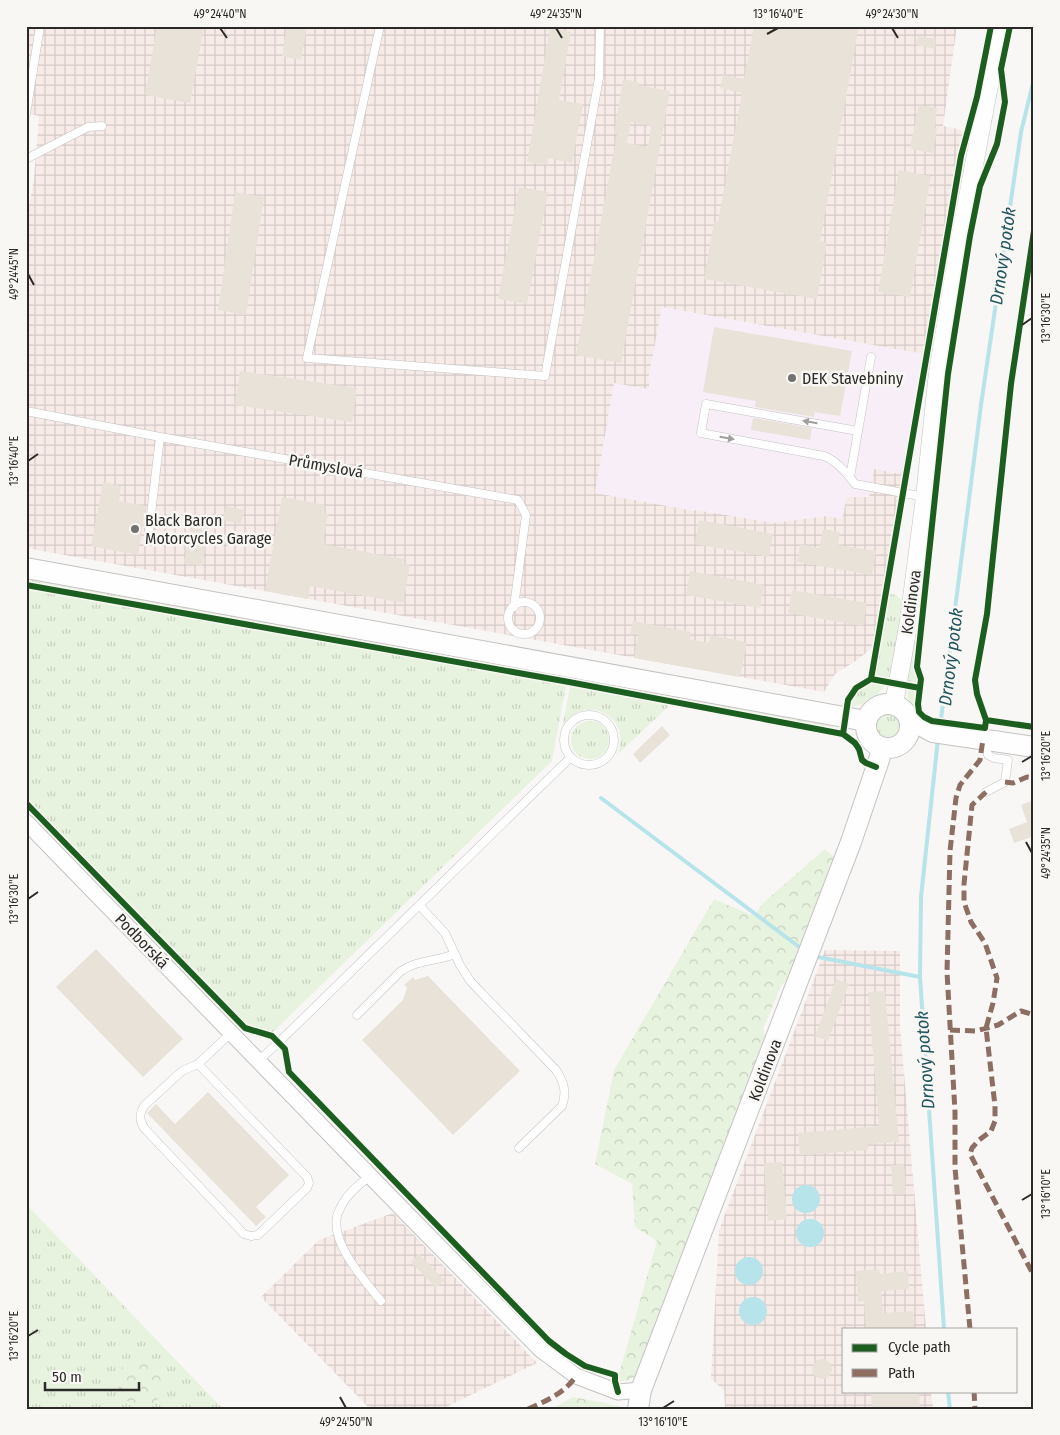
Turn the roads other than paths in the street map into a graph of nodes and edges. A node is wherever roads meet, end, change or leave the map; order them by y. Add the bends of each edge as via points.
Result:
1 (40, 26) edge
2 (380, 26) edge
3 (600, 26) edge
4 (1001, 26) edge
5 (26, 114) edge
6 (102, 126) dead end
7 (26, 159) edge
8 (871, 357) dead end
9 (26, 411) edge
10 (858, 431) junction
11 (160, 437) junction
12 (850, 477) junction
13 (925, 497) junction
14 (148, 531) dead end
15 (26, 568) edge
16 (514, 607) junction
17 (901, 710) junction
18 (866, 721) junction
19 (923, 733) junction
20 (974, 738) junction
21 (1034, 747) edge
22 (883, 748) junction
23 (571, 757) junction
24 (986, 792) dead end
25 (26, 822) edge
26 (419, 905) junction
27 (456, 954) junction
28 (357, 1015) dead end
29 (231, 1033) junction
30 (258, 1061) junction
31 (198, 1064) junction
32 (519, 1148) dead end
33 (370, 1176) junction
34 (381, 1301) dead end
35 (640, 1399) edge

1 - 5 lane
2 - 3 lane via 307,358 545,376 599,78
4 - 13 street, Koldinova via 938,372
6 - 7 lane via 88,127
8 - 10 lane
9 - 11 lane, Průmyslová
10 - 12 lane
10 -> 12 lane via 706,404 702,423 701,433 832,458
11 - 14 lane
11 - 16 lane, Průmyslová via 518,500 526,516
12 - 13 lane via 855,484
13 - 17 street, Koldinova
15 - 18 main road
16 - 16 lane via 509,621 514,630 528,634 537,628 540,619 533,605 523,603
17 - 18 main road via 887,704 880,705 873,709
17 - 19 main road, Koldinova via 910,727
18 - 22 main road via 867,735 876,746
19 - 20 main road
19 - 22 main road via 892,748
20 - 21 main road
20 - 24 lane via 988,755 1008,760 1005,782
22 - 35 main road, Koldinova via 852,842
23 - 23 lane via 586,764 603,760 613,747 614,738 607,723 592,715 575,719 569,725 564,741
23 - 26 lane
25 - 29 street, Podborská
26 - 27 lane via 445,933
26 - 30 lane
27 - 28 lane via 408,966
27 - 32 lane via 471,982 556,1070 565,1088 562,1106
29 - 30 street, Podborská
29 - 31 lane
30 - 33 street, Podborská
31 - 31 lane via 182,1071 145,1105 140,1123 244,1234 258,1235 301,1194 309,1183 307,1177
33 - 34 lane via 343,1203 336,1217 337,1229 347,1254
33 - 35 street, Podborská via 541,1350 576,1376

